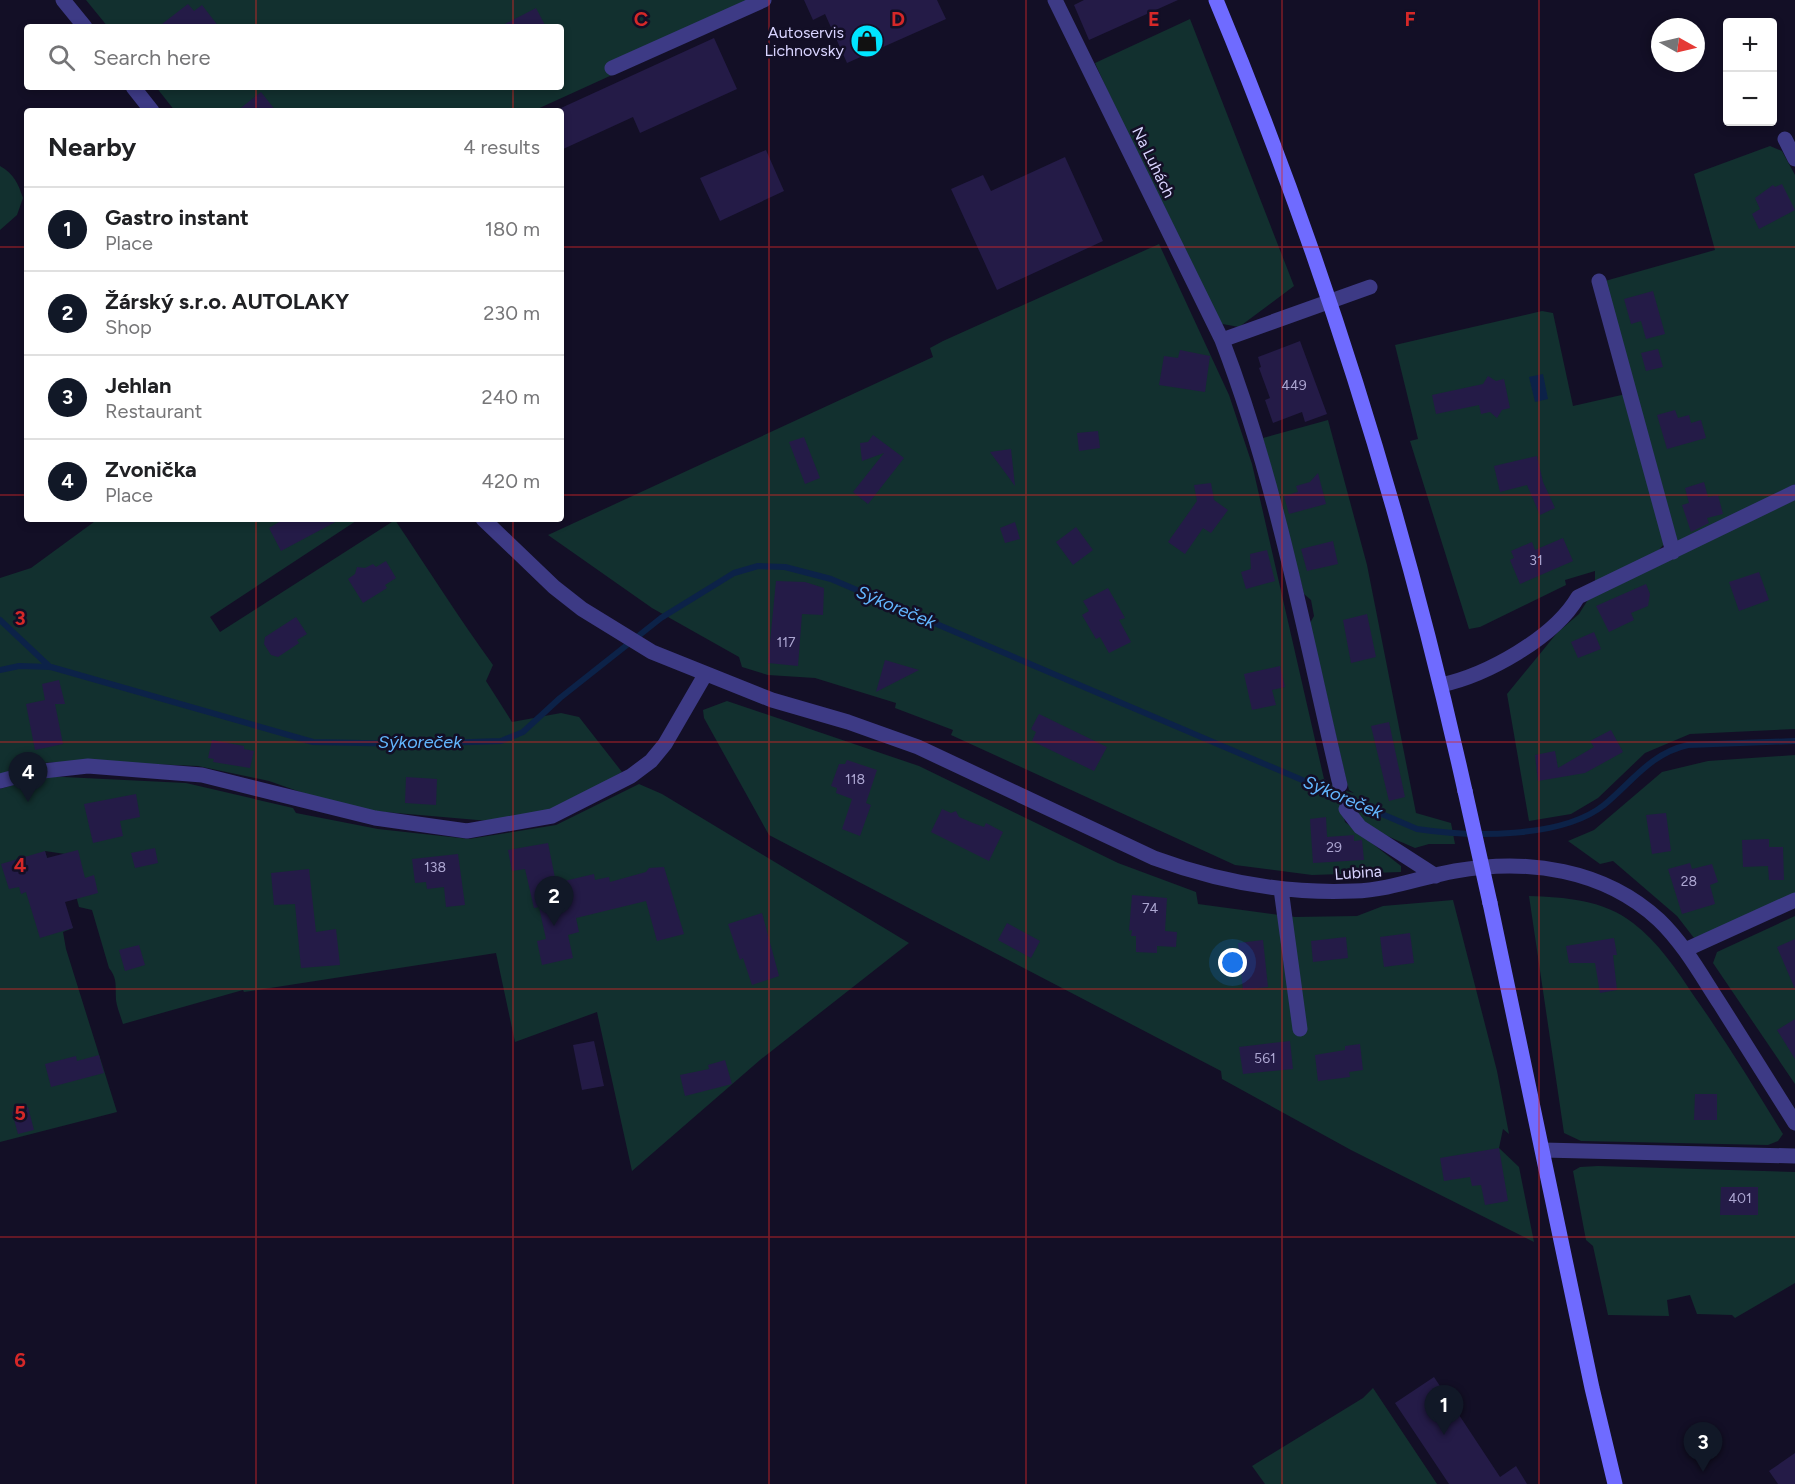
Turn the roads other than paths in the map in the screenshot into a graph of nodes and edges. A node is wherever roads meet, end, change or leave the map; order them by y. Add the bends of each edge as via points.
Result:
1 (63, 0) edge
2 (764, 0) edge
3 (1055, 0) edge
4 (1216, 0) edge
5 (83, 24) edge
6 (612, 68) dead end
7 (135, 90) edge
8 (150, 108) edge
9 (1785, 139) dead end
10 (1795, 159) edge
11 (1599, 281) dead end
12 (1370, 286) dead end
13 (1331, 301) junction
14 (1222, 340) junction
15 (1795, 492) edge
16 (486, 522) edge
17 (1673, 552) junction
18 (705, 675) junction
19 (1441, 685) junction
20 (0, 781) edge
21 (1340, 785) dead end
22 (1346, 809) dead end
23 (1436, 876) junction
24 (1281, 889) junction
25 (1795, 900) edge
26 (1685, 950) junction
27 (1300, 1029) dead end
28 (1795, 1123) edge
29 (1543, 1150) junction
30 (1795, 1156) edge
31 (1615, 1484) edge

1 - 5 street
2 - 6 street
3 - 14 street, Na Luhách
4 - 13 main road via 1259,103
7 - 8 street
9 - 10 street
11 - 17 street
12 - 13 street
13 - 14 street
13 - 19 main road via 1389,491
14 - 21 street, Na Luhách via 1260,454
15 - 17 street
16 - 18 street, Lubina via 554,587 618,632
17 - 19 street via 1578,597 1572,609 1547,634 1464,680
18 - 20 street via 665,744 631,776 552,816 466,831 375,818 202,775 88,766 34,772
18 - 24 street, Lubina via 889,735 1154,858 1233,882
19 - 29 main road, bridge
22 - 23 street via 1360,827
23 - 24 street, Lubina via 1402,886 1356,891
23 - 26 street, Lubina via 1513,866 1578,874 1610,886 1643,907
24 - 27 street
25 - 26 street
26 - 28 street, Lubina
29 - 30 street
29 - 31 main road

